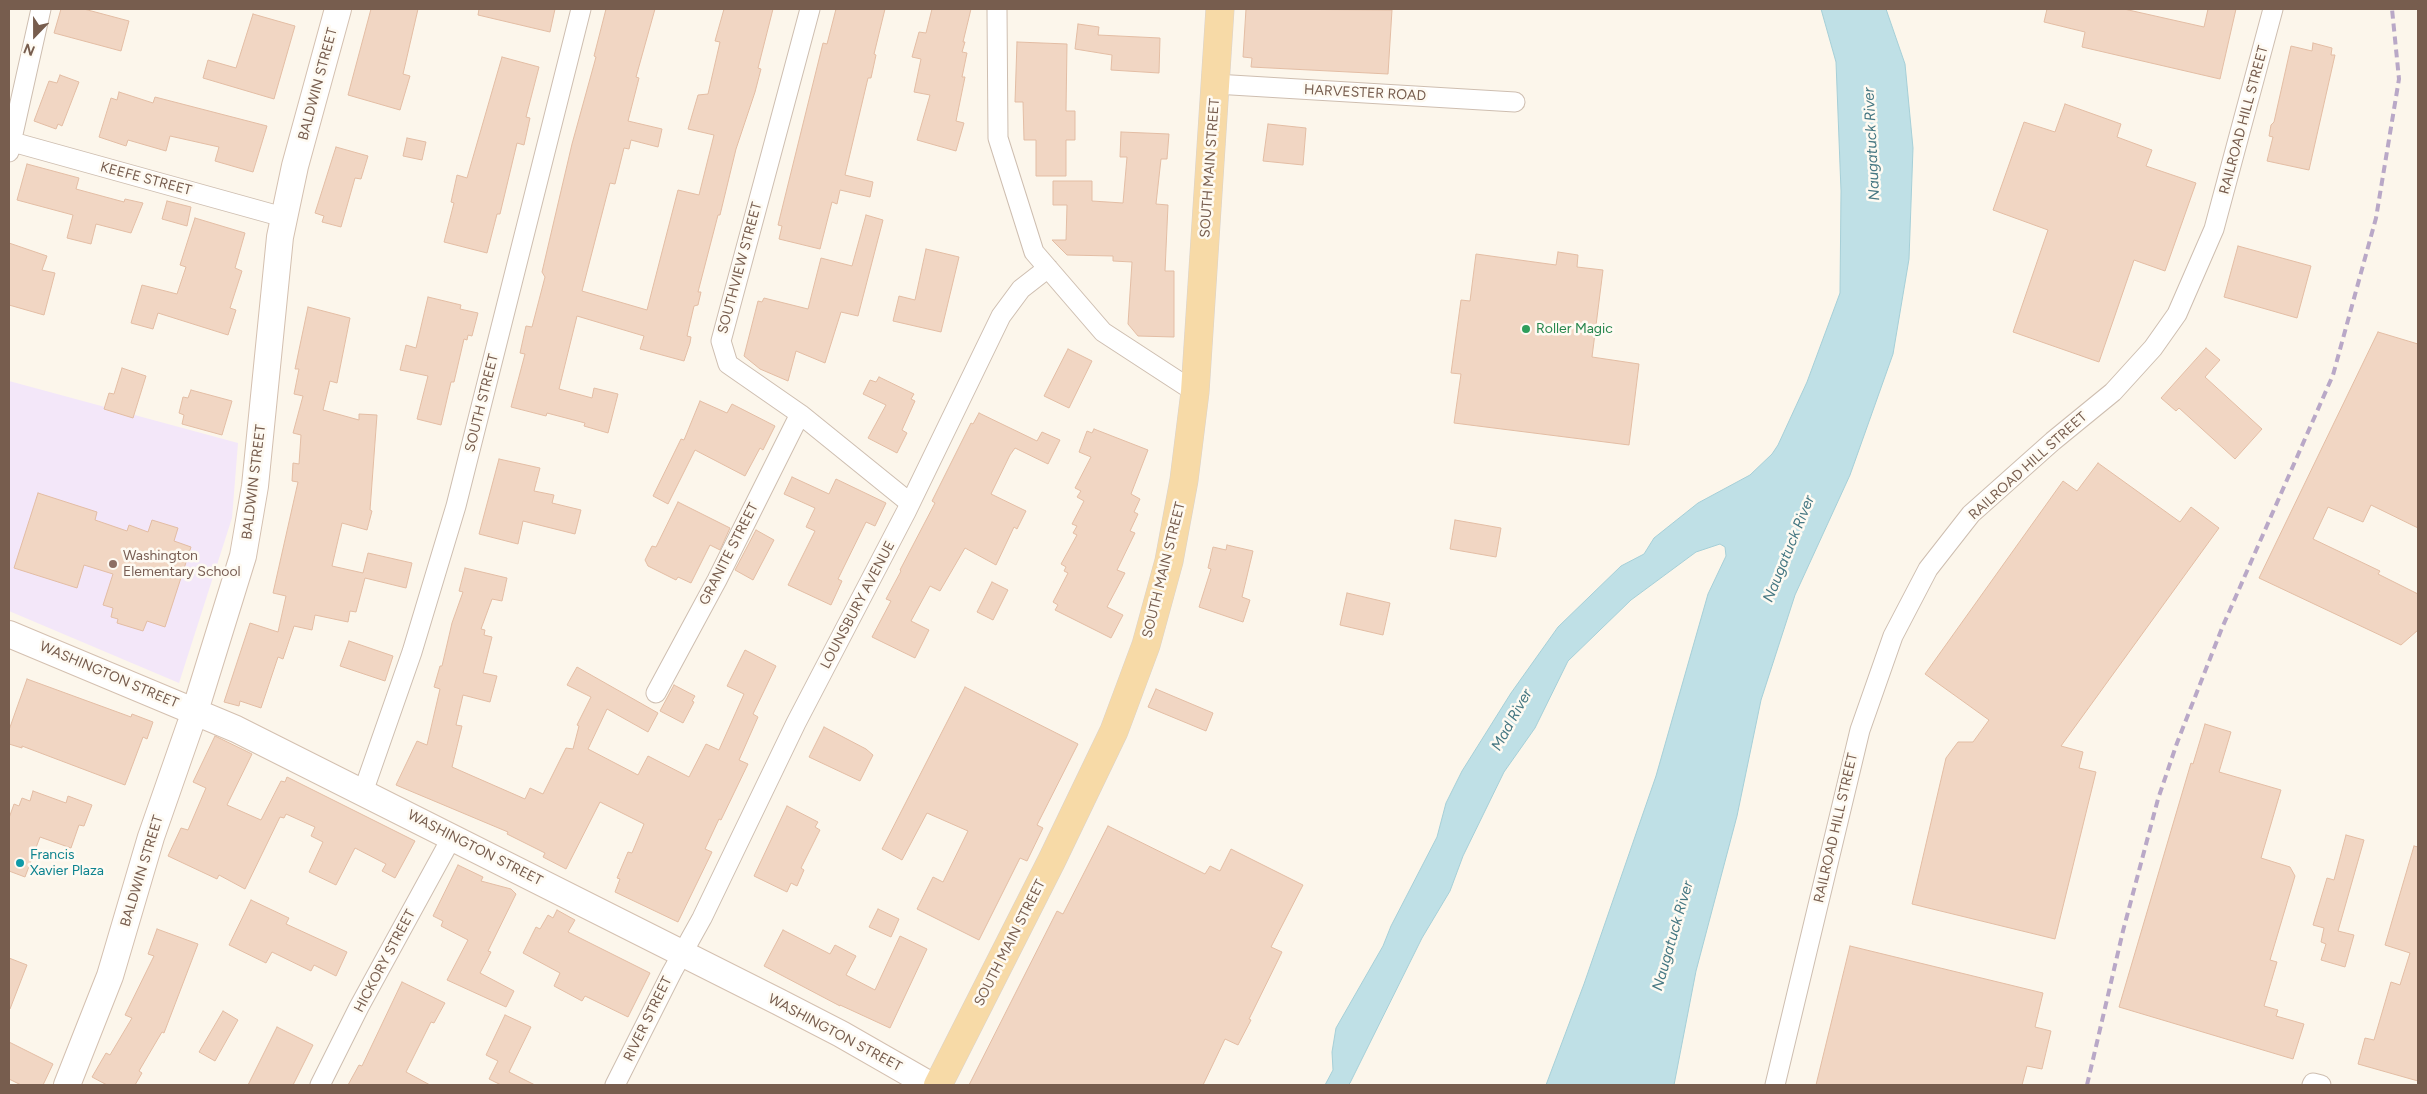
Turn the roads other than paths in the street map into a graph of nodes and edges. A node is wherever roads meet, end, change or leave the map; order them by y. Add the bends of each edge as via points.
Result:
1 (41, 9) edge
2 (338, 9) edge
3 (582, 9) edge
4 (810, 9) edge
5 (997, 9) edge
6 (1220, 9) edge
7 (2273, 9) edge
8 (1215, 84) junction
9 (1515, 102) dead end
10 (10, 145) edge
11 (283, 216) junction
12 (1048, 268) junction
13 (1195, 392) junction
14 (800, 414) junction
15 (910, 503) junction
16 (9, 634) edge
17 (656, 693) dead end
18 (195, 711) junction
19 (363, 792) junction
20 (452, 837) junction
21 (682, 953) junction
22 (67, 1085) edge
23 (320, 1085) edge
24 (615, 1085) edge
25 (930, 1085) edge
26 (938, 1085) edge
27 (1775, 1085) edge

1 - 10 street
2 - 11 main road, BALDWIN STREET
3 - 19 street, SOUTH STREET via 456,506 412,652
4 - 14 street, SOUTHVIEW STREET via 721,341 728,364
5 - 12 street via 998,138 1034,252
6 - 8 main road, SOUTH MAIN STREET
7 - 27 street, RAILROAD HILL STREET via 2214,228 2178,314 2153,348 2113,392 1971,514 1928,569 1893,636 1860,730
8 - 9 street, HARVESTER ROAD
8 - 13 main road, SOUTH MAIN STREET
10 - 11 street, KEEFE STREET
11 - 18 main road, BALDWIN STREET via 248,534
12 - 13 street via 1103,332
12 - 15 street, LOUNSBURY AVENUE via 1021,288 1001,316
13 - 26 main road, SOUTH MAIN STREET via 1178,522 1136,676 1101,758
14 - 15 street, SOUTHVIEW STREET
14 - 17 street, GRANITE STREET
15 - 21 street, LOUNSBURY AVENUE
16 - 18 main road, WASHINGTON STREET
18 - 19 main road, WASHINGTON STREET
18 - 22 main road, BALDWIN STREET via 151,837 100,1005
19 - 20 main road, WASHINGTON STREET
20 - 21 main road, WASHINGTON STREET
20 - 23 street, HICKORY STREET
21 - 24 street, RIVER STREET
21 - 25 main road, WASHINGTON STREET via 841,1034

